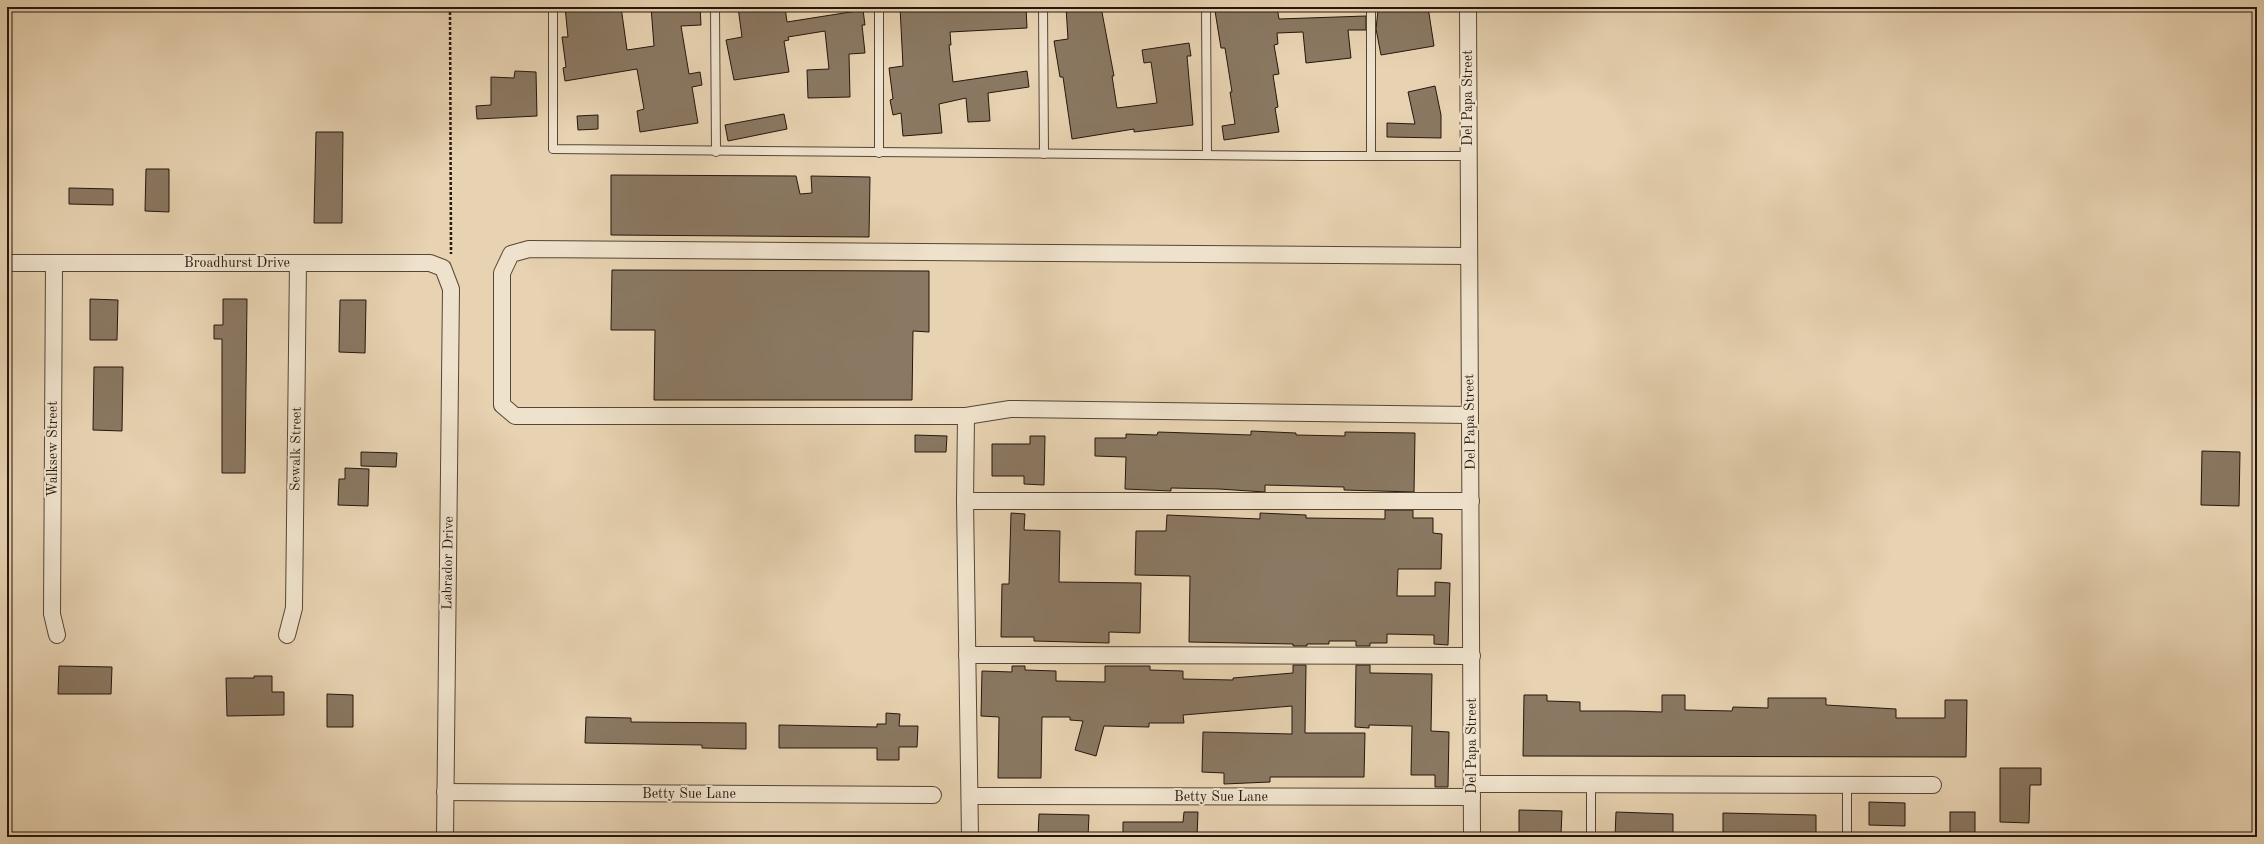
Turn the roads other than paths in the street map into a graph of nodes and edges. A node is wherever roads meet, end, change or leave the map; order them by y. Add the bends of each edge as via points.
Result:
1 (553, 7) edge
2 (715, 7) edge
3 (879, 7) edge
4 (1043, 7) edge
5 (1206, 7) edge
6 (1371, 7) edge
7 (1468, 7) edge
8 (716, 152) junction
9 (880, 153) junction
10 (1044, 154) junction
11 (1207, 155) junction
12 (1371, 156) junction
13 (1468, 156) junction
14 (1469, 256) junction
15 (7, 263) edge
16 (54, 263) junction
17 (298, 263) junction
18 (451, 288) joint
19 (1470, 415) junction
20 (966, 416) junction
21 (965, 501) junction
22 (1471, 501) junction
23 (287, 634) dead end
24 (57, 635) dead end
25 (967, 656) junction
26 (1472, 656) junction
27 (1591, 784) junction
28 (1933, 785) dead end
29 (1847, 786) junction
30 (1472, 790) junction
31 (445, 792) junction
32 (933, 795) dead end
33 (970, 796) junction
34 (445, 837) edge
35 (970, 837) edge
36 (1472, 837) edge
37 (1591, 837) edge
38 (1847, 837) edge

1 - 8 lane via 554,149
2 - 8 lane
3 - 9 lane
4 - 10 lane
5 - 11 lane
6 - 12 lane
7 - 13 street, Del Papa Street
8 - 9 lane
9 - 10 lane
10 - 11 lane
11 - 12 lane
12 - 13 lane
13 - 14 street, Del Papa Street
14 - 19 street, Del Papa Street
14 - 20 street via 529,249 511,254 502,273 502,405 516,416
15 - 16 street, Broadhurst Drive
16 - 17 street, Broadhurst Drive
16 - 24 street, Walksew Street via 52,614
17 - 18 street, Broadhurst Drive via 430,263 443,268
17 - 23 street, Sewalk Street via 294,608
18 - 31 street, Labrador Drive
19 - 20 street via 1010,409
19 - 22 street, Del Papa Street
20 - 21 street
21 - 22 street
21 - 25 street
22 - 26 street, Del Papa Street
25 - 26 street
25 - 33 street
26 - 30 street, Del Papa Street
27 - 29 street, Betty Sue Lane
27 - 30 street, Betty Sue Lane
27 - 37 lane
28 - 29 street, Betty Sue Lane
29 - 38 lane
30 - 33 street, Betty Sue Lane
30 - 36 street, Del Papa Street
31 - 32 street, Betty Sue Lane
31 - 34 street, Labrador Drive
33 - 35 street

